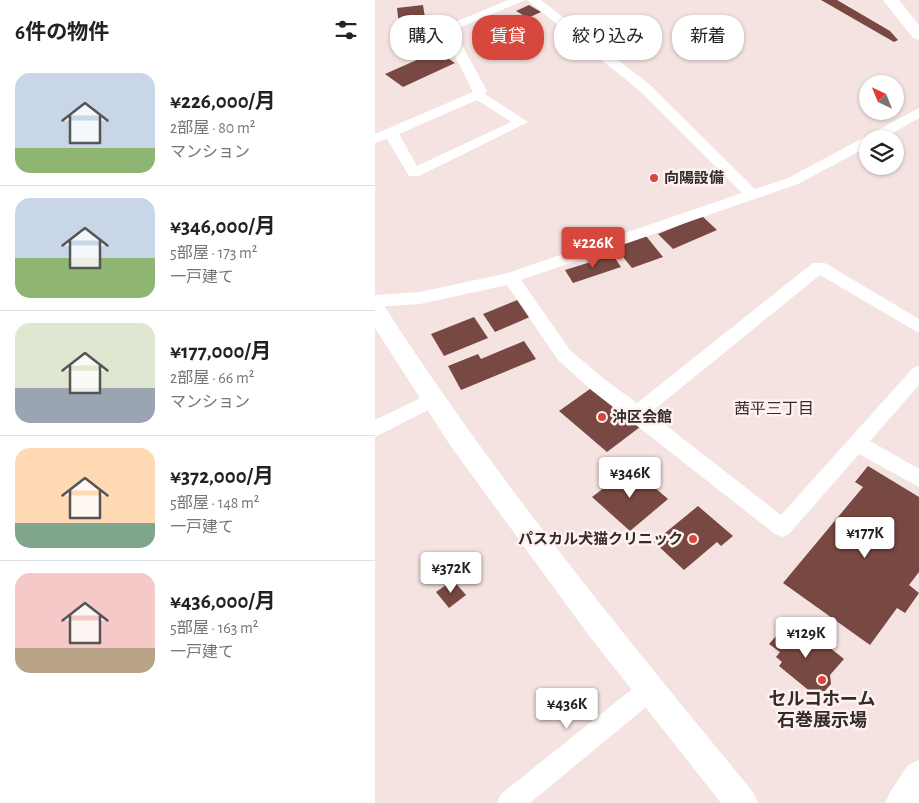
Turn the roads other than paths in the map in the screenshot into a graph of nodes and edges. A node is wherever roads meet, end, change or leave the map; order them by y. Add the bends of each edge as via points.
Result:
1 (519, 0) edge
2 (533, 0) edge
3 (891, 0) edge
4 (919, 35) edge
5 (478, 95) junction
6 (919, 112) edge
7 (887, 130) edge
8 (391, 133) junction
9 (375, 139) edge
10 (859, 145) edge
11 (752, 195) junction
12 (511, 278) junction
13 (375, 301) edge
14 (375, 310) edge
15 (919, 327) edge
16 (919, 372) edge
17 (431, 400) junction
18 (637, 413) junction
19 (375, 429) edge
20 (857, 443) junction
21 (919, 479) edge
22 (649, 690) junction
23 (919, 776) edge
24 (510, 803) edge
25 (742, 803) edge
26 (901, 803) edge

1 - 5 street via 447,28 480,91
2 - 11 street via 645,88
3 - 4 street
5 - 8 street
5 - 8 street via 521,122 414,173
6 - 7 street
8 - 9 street
10 - 11 street via 793,181
11 - 12 street
12 - 13 street via 419,298
12 - 18 street via 564,355
14 - 17 street
15 - 18 street via 819,268
16 - 20 street
17 - 19 street
17 - 22 street
18 - 20 street via 782,528
20 - 21 street
22 - 24 street
22 - 25 street
23 - 26 street

